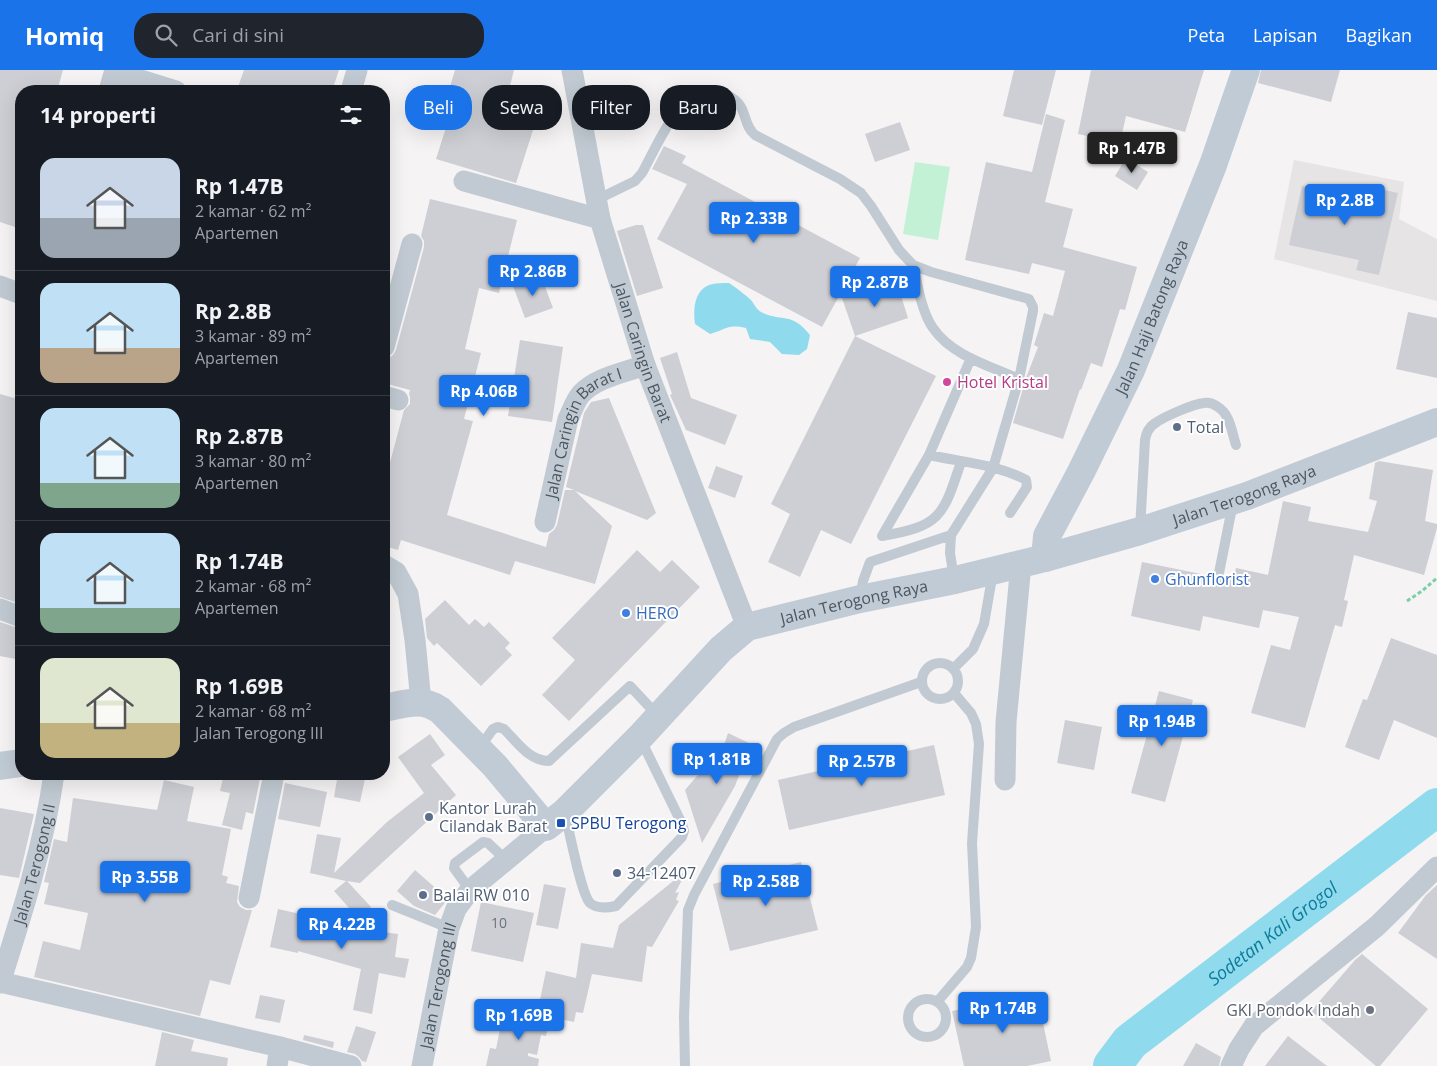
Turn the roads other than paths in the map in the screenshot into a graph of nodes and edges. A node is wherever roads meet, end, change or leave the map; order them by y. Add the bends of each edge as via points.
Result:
1 (358, 70) edge
2 (572, 70) edge
3 (1246, 70) edge
4 (113, 78) edge
5 (147, 85) edge
6 (353, 85) edge
7 (464, 181) dead end
8 (598, 210) junction
9 (412, 244) dead end
10 (913, 265) junction
11 (0, 286) edge
12 (15, 292) edge
13 (390, 325) edge
14 (971, 358) junction
15 (645, 365) junction
16 (1019, 379) junction
17 (1437, 422) edge
18 (1236, 445) dead end
19 (928, 455) junction
20 (961, 462) junction
21 (993, 468) junction
22 (1234, 501) junction
23 (1010, 513) dead end
24 (545, 522) dead end
25 (1140, 531) junction
26 (952, 535) junction
27 (1033, 561) junction
28 (390, 569) edge
29 (993, 571) junction
30 (1218, 578) dead end
31 (955, 580) junction
32 (860, 599) junction
33 (0, 609) edge
34 (15, 615) edge
35 (747, 627) junction
36 (954, 669) junction
37 (921, 682) junction
38 (954, 692) junction
39 (421, 702) junction
40 (390, 707) edge
41 (659, 717) junction
42 (640, 737) junction
43 (479, 749) junction
44 (15, 764) edge
45 (0, 766) edge
46 (53, 780) edge
47 (273, 780) edge
48 (1005, 780) dead end
49 (556, 820) junction
50 (506, 860) junction
51 (1437, 867) edge
52 (470, 890) junction
53 (249, 898) dead end
54 (392, 905) dead end
55 (449, 928) junction
56 (0, 982) edge
57 (937, 1002) dead end
58 (278, 1056) edge
59 (351, 1066) edge
60 (422, 1066) edge
61 (685, 1066) edge
62 (1231, 1066) edge

1 - 6 street
2 - 8 street, Jalan Caringin Barat
3 - 27 street, Jalan Haji Batong Raya via 1213,164 1131,370
4 - 5 street
7 - 8 street
8 - 10 lane via 642,173 674,117 687,101 699,95 723,92 741,106 749,130 755,135 861,193 899,250
8 - 15 street, Jalan Caringin Barat
9 - 13 street
10 - 14 lane via 932,327 949,345
10 - 16 lane via 1029,299 1033,311
11 - 12 street
14 - 16 lane
14 - 19 lane
15 - 24 street, Jalan Caringin Barat I via 596,382 580,395 568,419
15 - 35 street, Jalan Caringin Barat
16 - 21 lane
17 - 22 street, Jalan Terogong Raya
18 - 25 lane via 1223,410 1211,403 1195,405 1154,423 1145,440
19 - 20 lane
19 - 20 lane via 882,536 906,532 936,518
20 - 21 lane
21 - 23 lane via 1026,480 1027,487
21 - 26 lane
22 - 25 street, Jalan Terogong Raya
22 - 30 lane
25 - 27 street, Jalan Terogong Raya
26 - 31 lane via 950,553
26 - 32 lane via 870,562 862,581
27 - 29 street, Jalan Terogong Raya
27 - 48 street via 1006,722
28 - 39 street via 396,572 408,594
29 - 31 street, Jalan Terogong Raya
29 - 36 lane via 984,624 973,649
31 - 32 street, Jalan Terogong Raya
32 - 35 street, Jalan Terogong Raya
33 - 34 street
35 - 41 street, Jalan Terogong Raya
36 - 37 lane via 942,663 930,666
36 - 38 lane via 958,680
37 - 38 lane via 931,698 944,699
37 - 61 lane via 794,726 777,739 688,910
38 - 57 lane via 971,713 979,744 972,843 976,927 971,958
39 - 40 street
39 - 43 street via 440,710
41 - 42 street, Jalan Terogong Raya
41 - 43 lane via 630,686 549,761 539,761 531,756 498,726
42 - 49 street, Jalan Terogong Raya
42 - 49 lane via 684,831 682,837 616,906 607,909 589,902
43 - 49 street
44 - 45 street
46 - 56 street, Jalan Terogong II via 30,887
47 - 53 street
49 - 50 street, Jalan Terogong III
50 - 52 street, Jalan Terogong III
50 - 52 lane via 488,843 482,842 455,863 454,868
51 - 62 street via 1377,926 1254,1026
52 - 55 street, Jalan Terogong III via 460,901
54 - 55 lane
55 - 60 street, Jalan Terogong III
56 - 58 street
58 - 59 street

